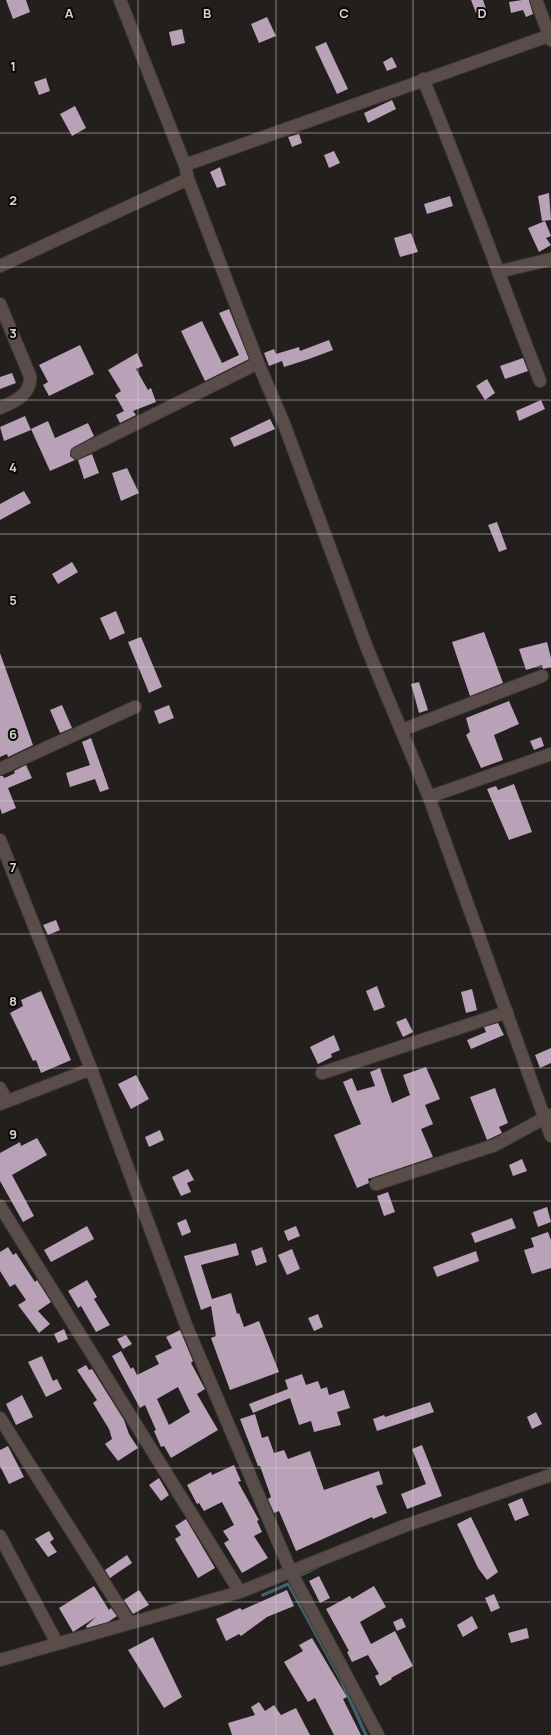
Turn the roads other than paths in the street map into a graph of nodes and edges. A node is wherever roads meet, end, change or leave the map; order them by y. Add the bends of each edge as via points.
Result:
1 (120, 0) edge
2 (536, 0) edge
3 (550, 37) edge
4 (423, 79) junction
5 (185, 165) junction
6 (188, 178) junction
7 (551, 259) edge
8 (0, 266) edge
9 (498, 272) junction
10 (0, 304) edge
11 (258, 363) junction
12 (540, 381) dead end
13 (0, 408) edge
14 (77, 452) dead end
15 (542, 676) dead end
16 (135, 707) dead end
17 (402, 730) junction
18 (551, 754) edge
19 (0, 769) edge
20 (429, 797) junction
21 (0, 840) edge
22 (506, 1012) junction
23 (91, 1069) junction
24 (322, 1073) dead end
25 (0, 1088) edge
26 (3, 1102) edge
27 (547, 1116) edge
28 (551, 1136) edge
29 (376, 1184) dead end
30 (0, 1206) edge
31 (0, 1418) edge
32 (551, 1475) edge
33 (0, 1536) edge
34 (291, 1572) junction
35 (240, 1592) junction
36 (129, 1622) junction
37 (57, 1643) junction
38 (0, 1660) edge
39 (377, 1735) edge

1 - 5 street
2 - 3 street
3 - 4 street
4 - 5 street
4 - 9 street via 458,163
5 - 6 street
6 - 8 street
6 - 11 street
7 - 9 street
9 - 12 street
10 - 13 street via 31,382 28,390 20,398
11 - 14 street
11 - 17 street via 284,424 367,648
15 - 17 street
16 - 19 street
17 - 20 street
18 - 20 street
20 - 22 street
21 - 23 street
22 - 24 street
22 - 27 street
23 - 26 street
23 - 34 street via 186,1325
25 - 26 street
27 - 28 street
27 - 29 street via 495,1145
30 - 35 street
31 - 36 street
32 - 34 street via 404,1526
33 - 37 street
34 - 35 street
34 - 39 street
35 - 36 street
36 - 37 street
37 - 38 street

